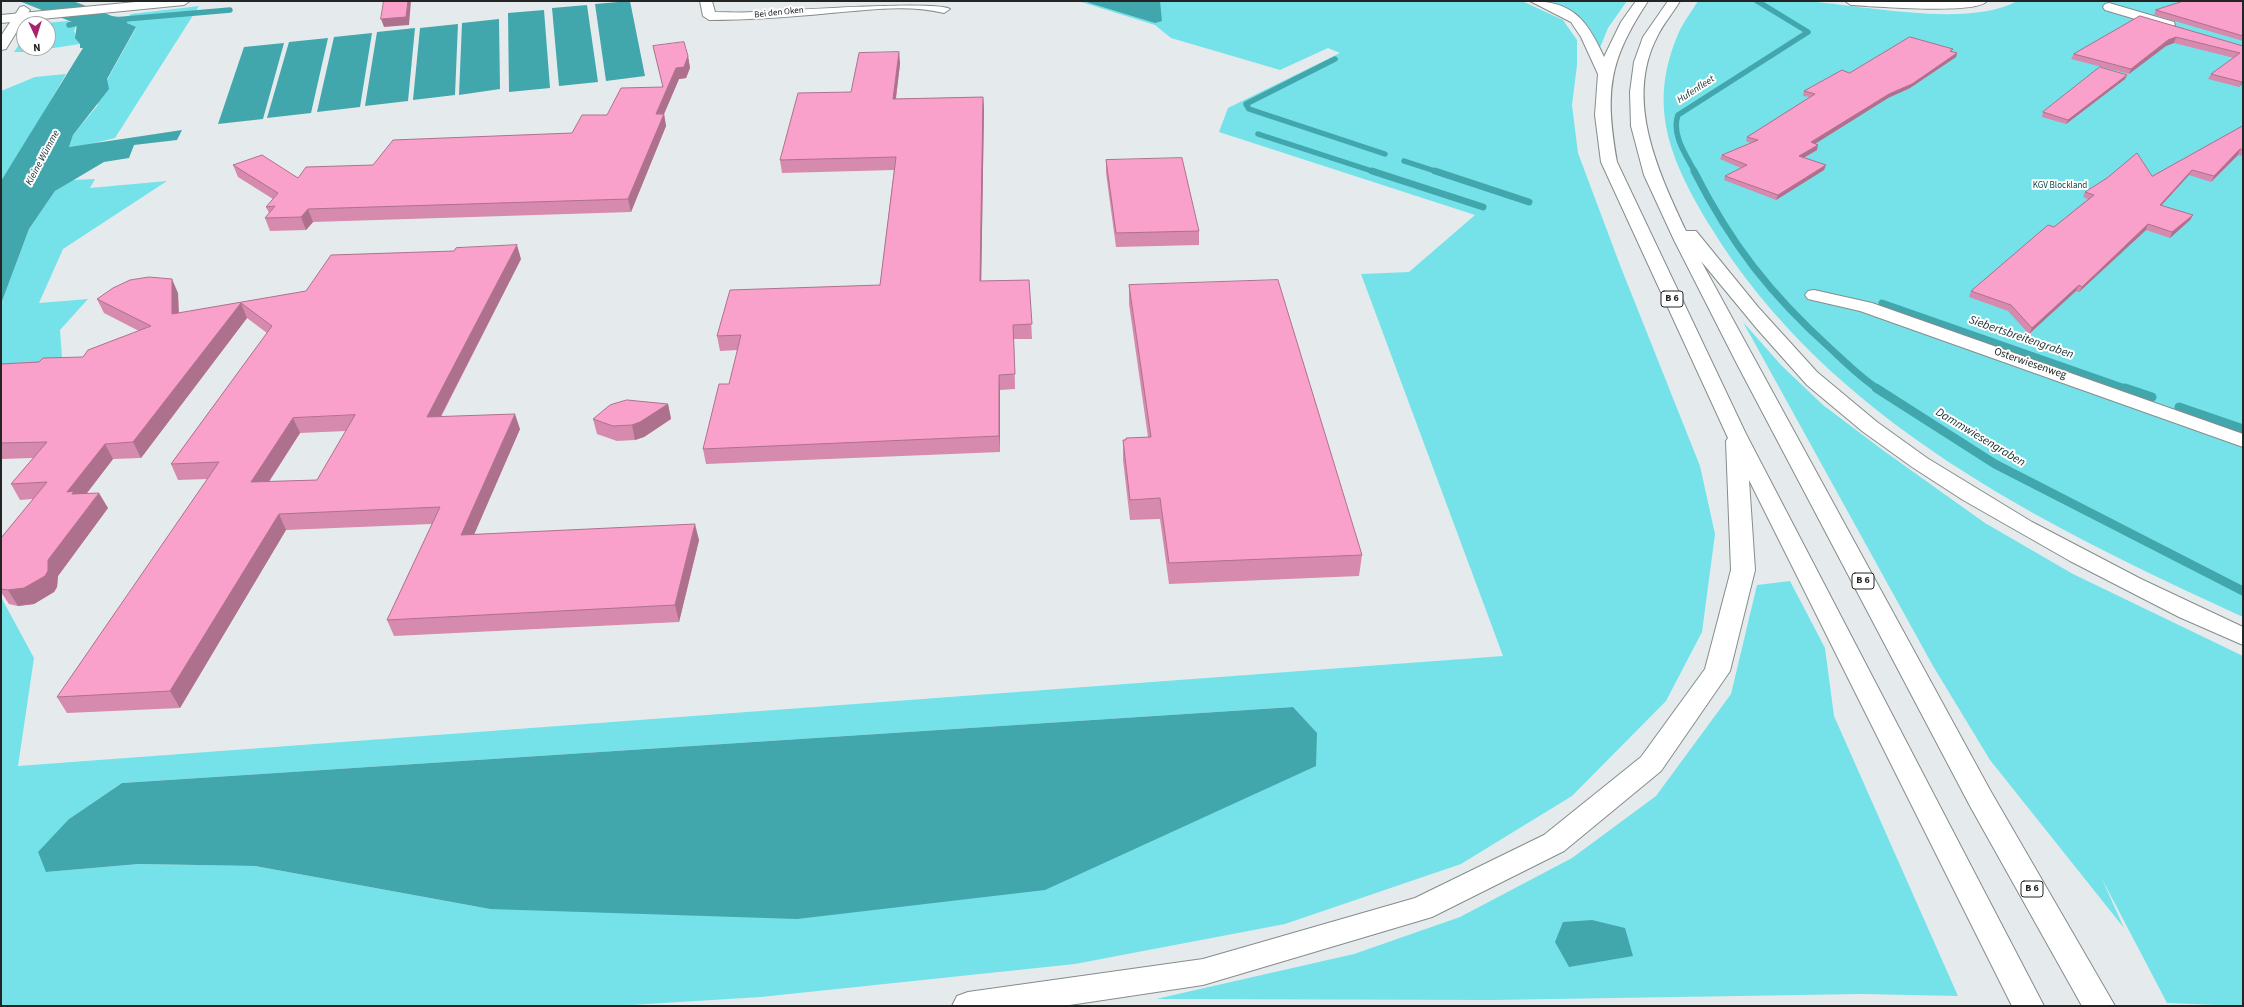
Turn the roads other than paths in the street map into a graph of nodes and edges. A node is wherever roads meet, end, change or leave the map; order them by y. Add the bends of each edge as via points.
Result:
1 (114, 1) edge
2 (184, 1) edge
3 (706, 1) edge
4 (1536, 1) edge
5 (1642, 1) edge
6 (1674, 1) edge
7 (1851, 1) edge
8 (1982, 1) edge
9 (2109, 7) dead end
10 (944, 9) dead end
11 (1, 12) edge
12 (26, 12) junction
13 (1, 20) edge
14 (2182, 29) edge
15 (1, 46) edge
16 (1605, 74) junction
17 (1662, 199) junction
18 (1814, 295) dead end
19 (1736, 434) junction
20 (2243, 441) edge
21 (2243, 638) edge
22 (2022, 993) edge
23 (2092, 993) edge
24 (968, 1006) edge

1 - 12 main road
2 - 12 main road via 50,15
3 - 10 main road, Bei den Oken via 709,16 754,16 889,4 934,5
4 - 16 main road via 1576,19
5 - 16 main road, B 6 via 1621,30 1610,53
6 - 17 main road, B 6 via 1650,37 1641,62 1637,92 1638,126 1652,175
7 - 8 main road via 1942,6
9 - 14 main road
11 - 12 main road
12 - 13 main road
12 - 15 main road
16 - 19 main road, B 6 via 1601,99 1602,122 1609,162
17 - 21 main road via 1761,324 1821,388 1908,455 2046,539
17 - 23 main road, B 6 via 1976,791
18 - 20 main road, Osterwiesenweg via 1866,307
19 - 22 main road, B 6
19 - 24 main road via 1743,570 1717,671 1651,764 1554,843 1422,908 1203,972

